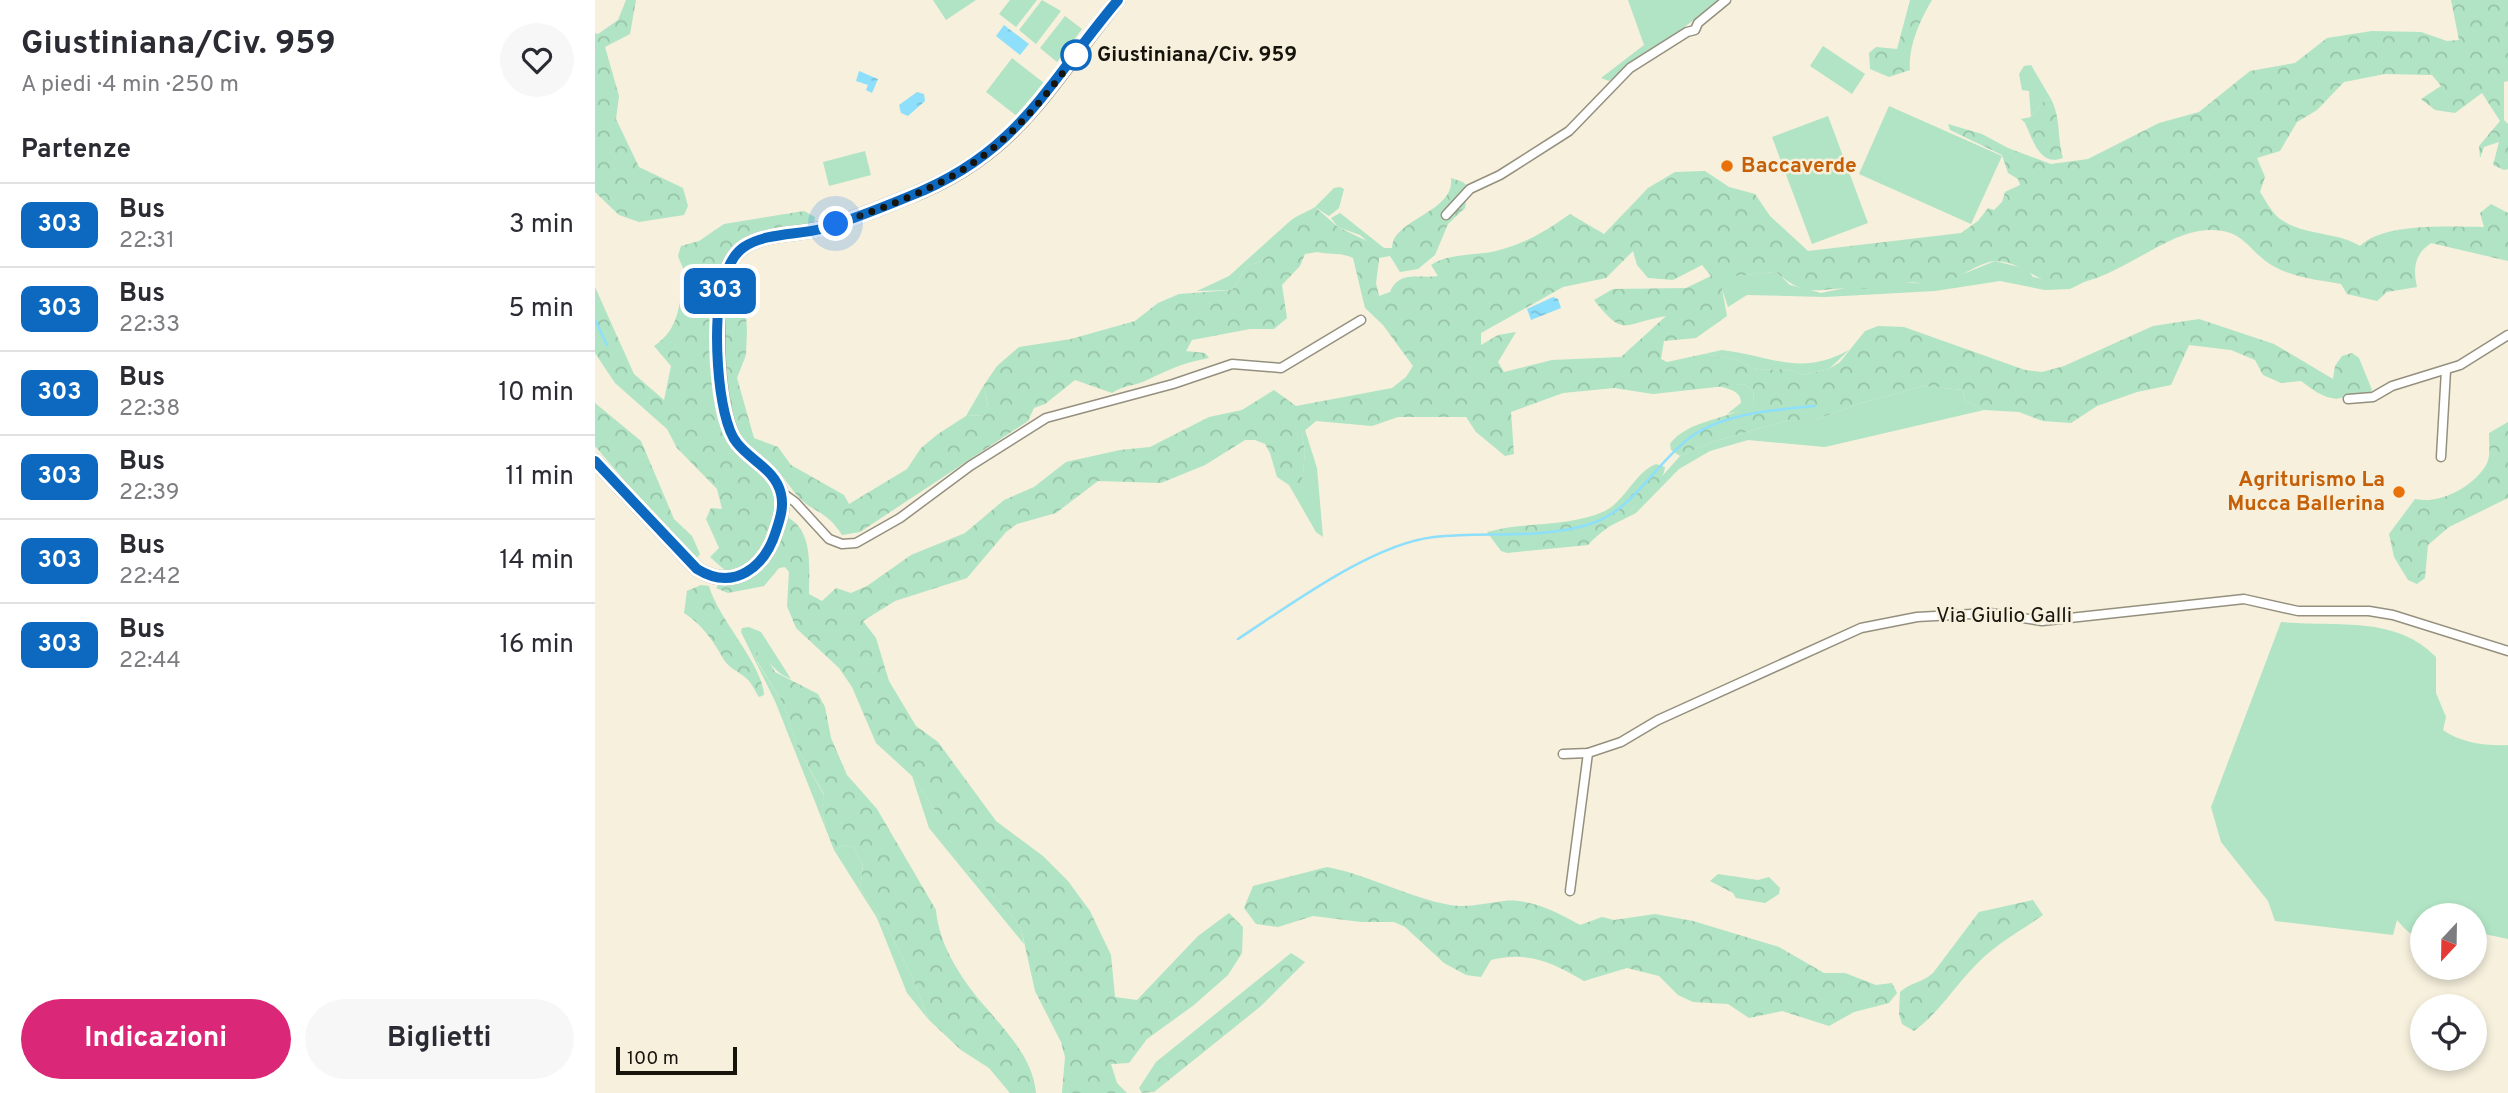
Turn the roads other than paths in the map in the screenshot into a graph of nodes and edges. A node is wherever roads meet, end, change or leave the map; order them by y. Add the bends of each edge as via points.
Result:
1 (1118, 0) edge
2 (1726, 0) edge
3 (1446, 215) dead end
4 (1361, 320) dead end
5 (2508, 335) edge
6 (2446, 370) junction
7 (2348, 399) dead end
8 (2441, 457) dead end
9 (595, 461) edge
10 (781, 499) junction
11 (2508, 651) edge
12 (1588, 752) junction
13 (1563, 754) dead end
14 (1570, 891) dead end

1 - 10 street via 1034,110 980,161 911,196 821,229 755,242 736,255 718,305 723,414 737,443 766,469
2 - 3 street via 1695,30 1630,68 1569,131 1470,189
4 - 10 street via 1282,368 1229,365 1045,418 901,518 856,543 832,541 795,502
5 - 6 street
6 - 7 street via 2392,386 2373,397
6 - 8 street
9 - 10 street via 687,561 706,574 730,578 749,573 774,537
11 - 12 street, Via Giulio Galli via 2393,615 2298,611 2244,599 2042,621 1997,613 1917,617 1861,628 1658,720 1621,742
12 - 13 street, Via Giulio Galli
12 - 14 street

